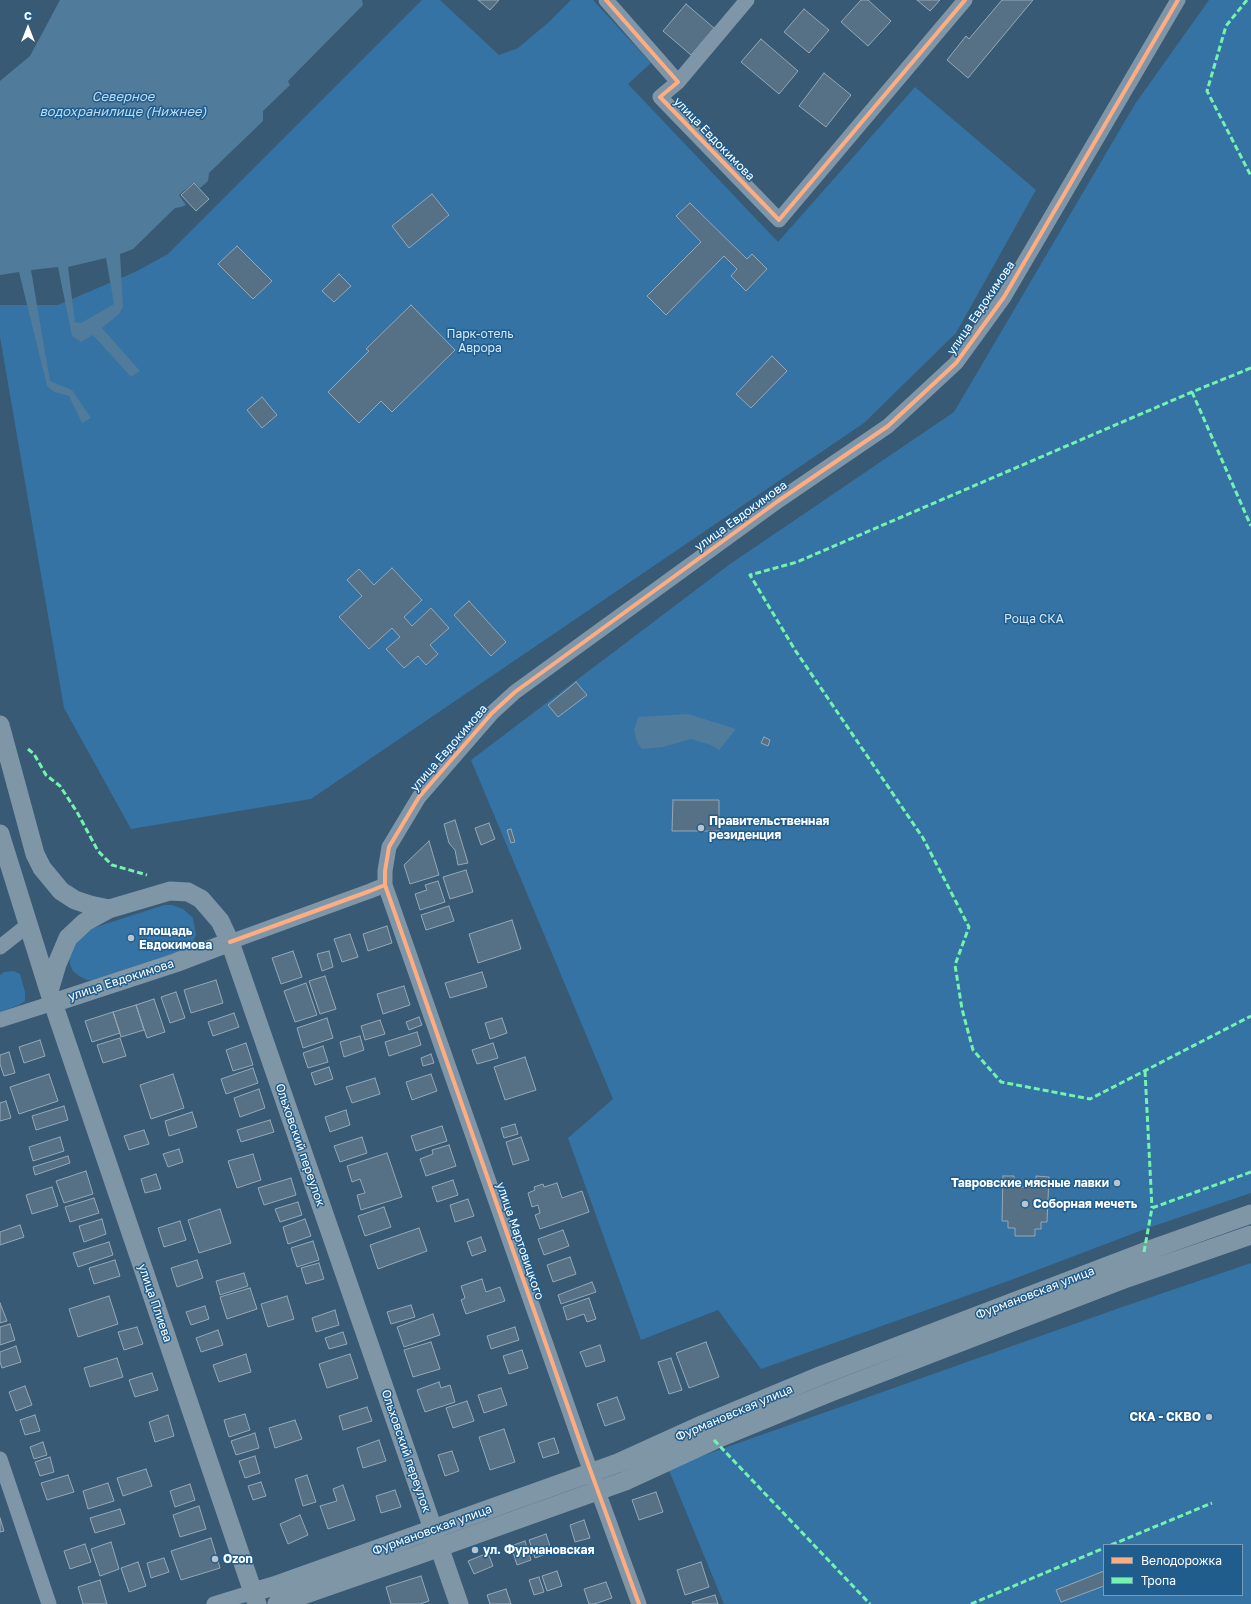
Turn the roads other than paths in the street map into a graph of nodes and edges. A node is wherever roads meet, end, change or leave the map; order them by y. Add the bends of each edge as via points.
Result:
1 (606, 0) edge
2 (748, 0) edge
3 (965, 0) edge
4 (1178, 0) edge
5 (678, 82) junction
6 (0, 724) edge
7 (1, 841) edge
8 (36, 854) junction
9 (384, 885) junction
10 (109, 908) junction
11 (28, 925) junction
12 (230, 942) junction
13 (0, 947) edge
14 (51, 997) junction
15 (0, 1020) edge
16 (1251, 1214) edge
17 (1251, 1235) edge
18 (0, 1459) edge
19 (591, 1472) junction
20 (597, 1490) junction
21 (434, 1529) junction
22 (440, 1547) junction
23 (255, 1598) edge
24 (49, 1604) edge
25 (214, 1604) edge
26 (277, 1604) edge
27 (459, 1604) edge
28 (639, 1604) edge

1 - 5 street, улица Евдокимова
2 - 5 street, улица Евдокимова
3 - 5 street, улица Евдокимова via 779,220 660,97
4 - 9 street, улица Евдокимова via 1004,297 956,364 888,426 778,500 515,692 492,713 419,797 389,847
6 - 8 main road, Ольховский переулок
7 - 8 main road via 31,848
7 - 11 main road, улица Плиева
8 - 10 main road, Ольховский переулок via 42,868 61,891 75,900
9 - 12 street, улица Евдокимова
9 - 19 street, улица Мартовицкого
10 - 12 main road, Ольховский переулок via 170,891 188,892 201,899 212,911
10 - 14 main road via 85,922 68,938 56,964
11 - 13 street
11 - 14 main road, улица Плиева
12 - 14 main road, улица Евдокимова via 175,963
12 - 21 main road, Ольховский переулок
14 - 15 street, улица Евдокимова
14 - 23 main road, улица Плиева
16 - 19 main road, Фурмановская улица via 1144,1252 830,1372 618,1463
17 - 20 main road, Фурмановская улица via 1120,1281 838,1389 714,1440 625,1481
18 - 24 street
19 - 20 street, улица Мартовицкого
19 - 21 main road, Фурмановская улица
20 - 22 main road, Фурмановская улица
20 - 28 street, улица Мартовицкого
21 - 22 main road, Ольховский переулок
21 - 23 main road, Фурмановская улица via 274,1586
22 - 26 main road, Фурмановская улица
22 - 27 main road, Ольховский переулок
23 - 25 street, Фурмановская улица

